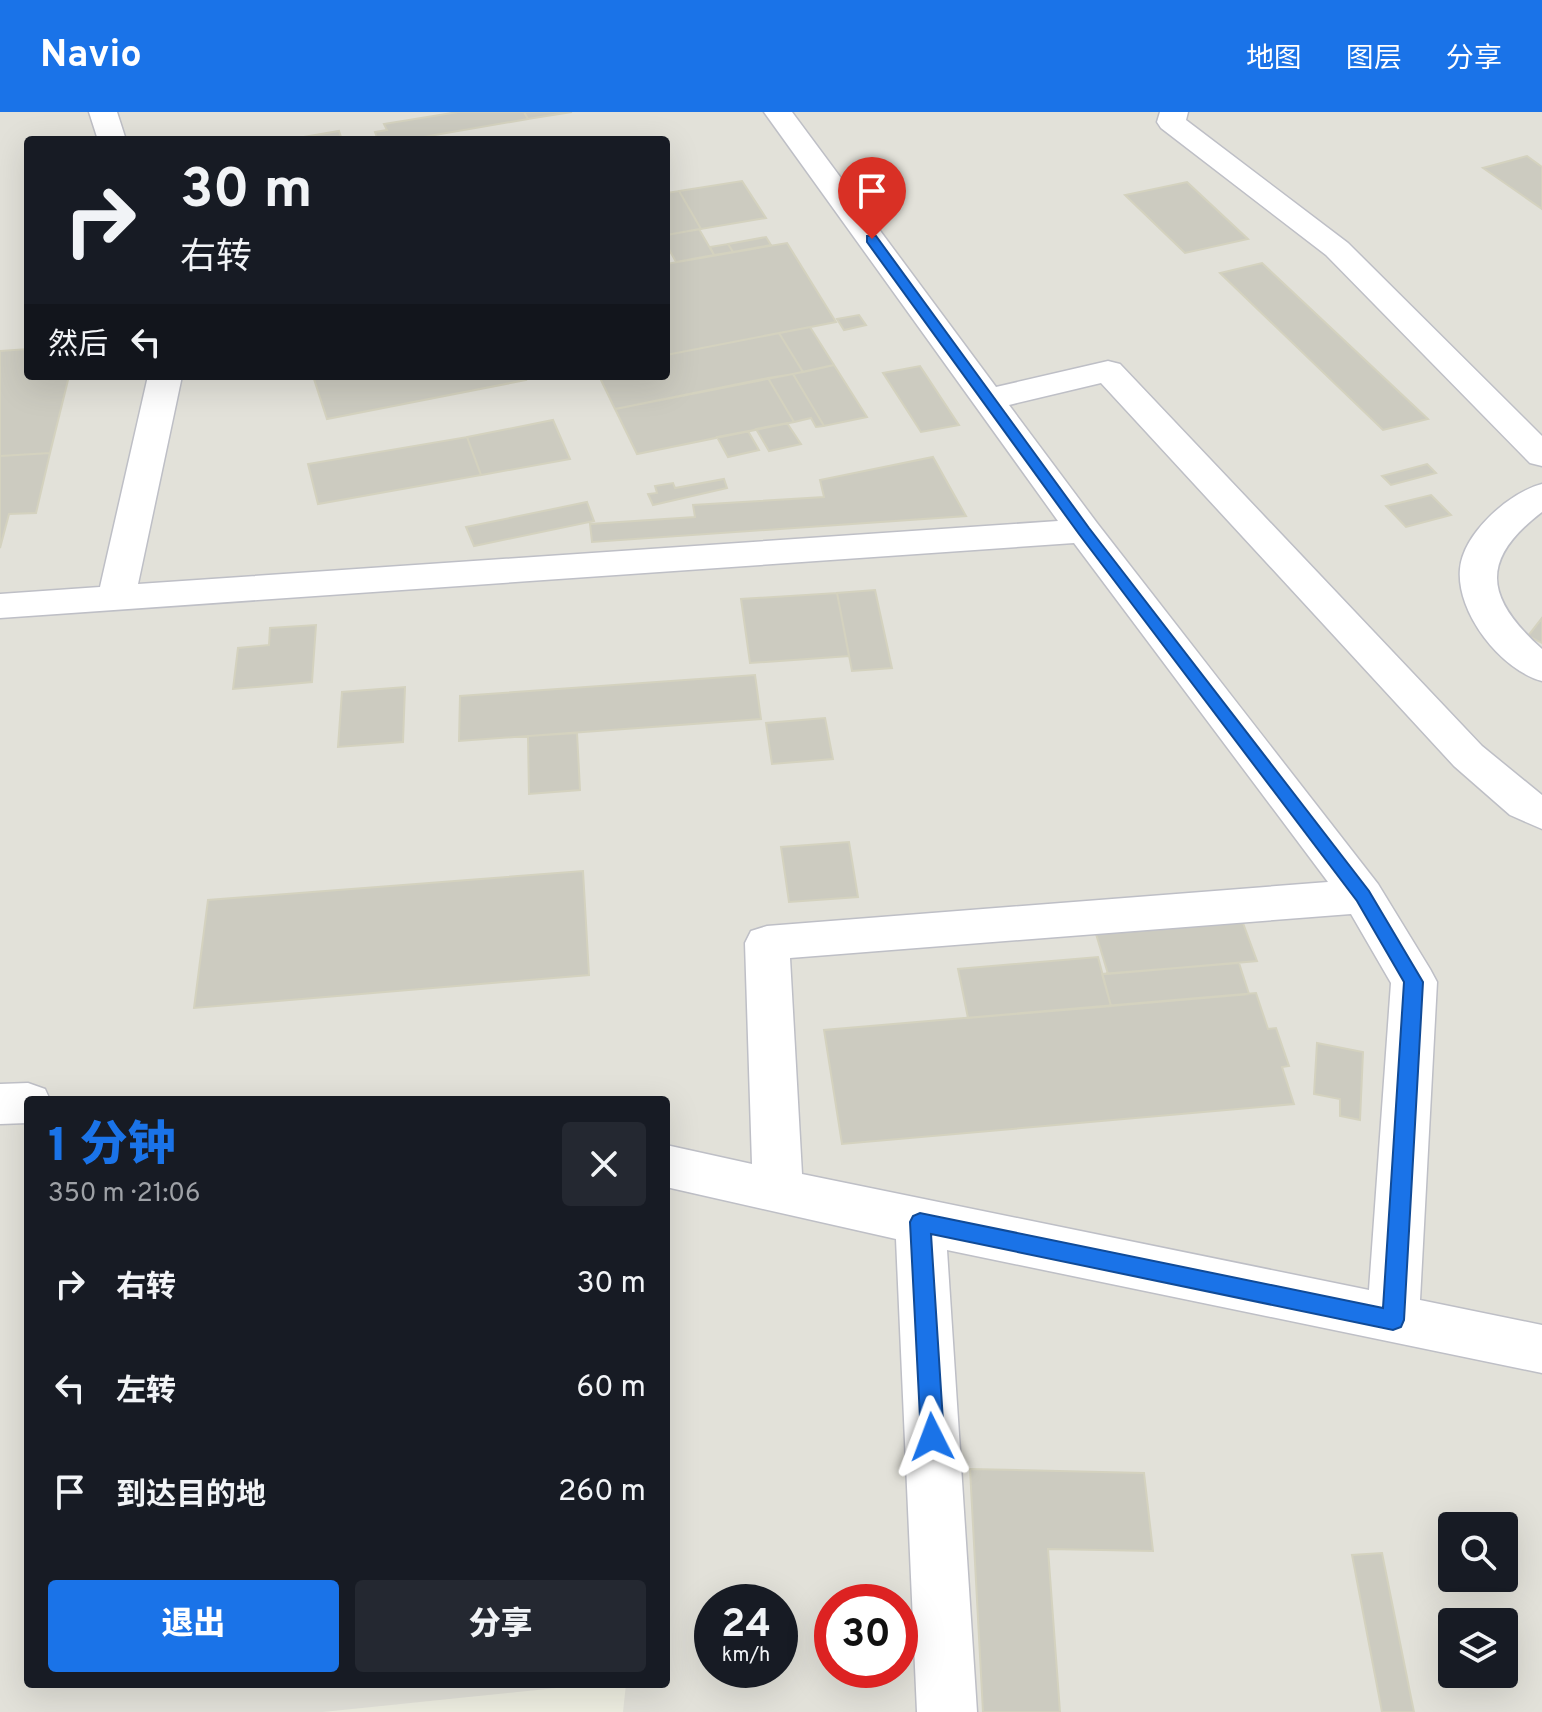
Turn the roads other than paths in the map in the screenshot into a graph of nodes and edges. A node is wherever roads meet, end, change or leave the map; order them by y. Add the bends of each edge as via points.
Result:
1 (103, 112) edge
2 (778, 112) edge
3 (1174, 112) edge
4 (111, 136) edge
5 (164, 380) edge
6 (990, 399) junction
7 (1542, 456) edge
8 (1542, 495) edge
9 (1084, 531) junction
10 (116, 598) junction
11 (0, 606) edge
12 (1542, 668) edge
13 (1542, 814) edge
14 (1363, 896) junction
15 (24, 1103) edge
16 (0, 1104) edge
17 (670, 1167) edge
18 (778, 1191) junction
19 (920, 1222) junction
20 (1393, 1320) junction
21 (1542, 1349) edge
22 (947, 1712) edge

1 - 4 street
2 - 6 street
3 - 7 street via 1171,122 1337,249
5 - 10 street
6 - 9 street
6 - 13 street via 1108,371 1468,756
8 - 12 street via 1482,552 1478,590 1497,627
9 - 10 street
9 - 14 street
10 - 11 street
14 - 18 street via 767,943
14 - 20 street via 1414,982
15 - 16 street
17 - 18 street
18 - 19 street
19 - 20 street
19 - 22 street
20 - 21 street

